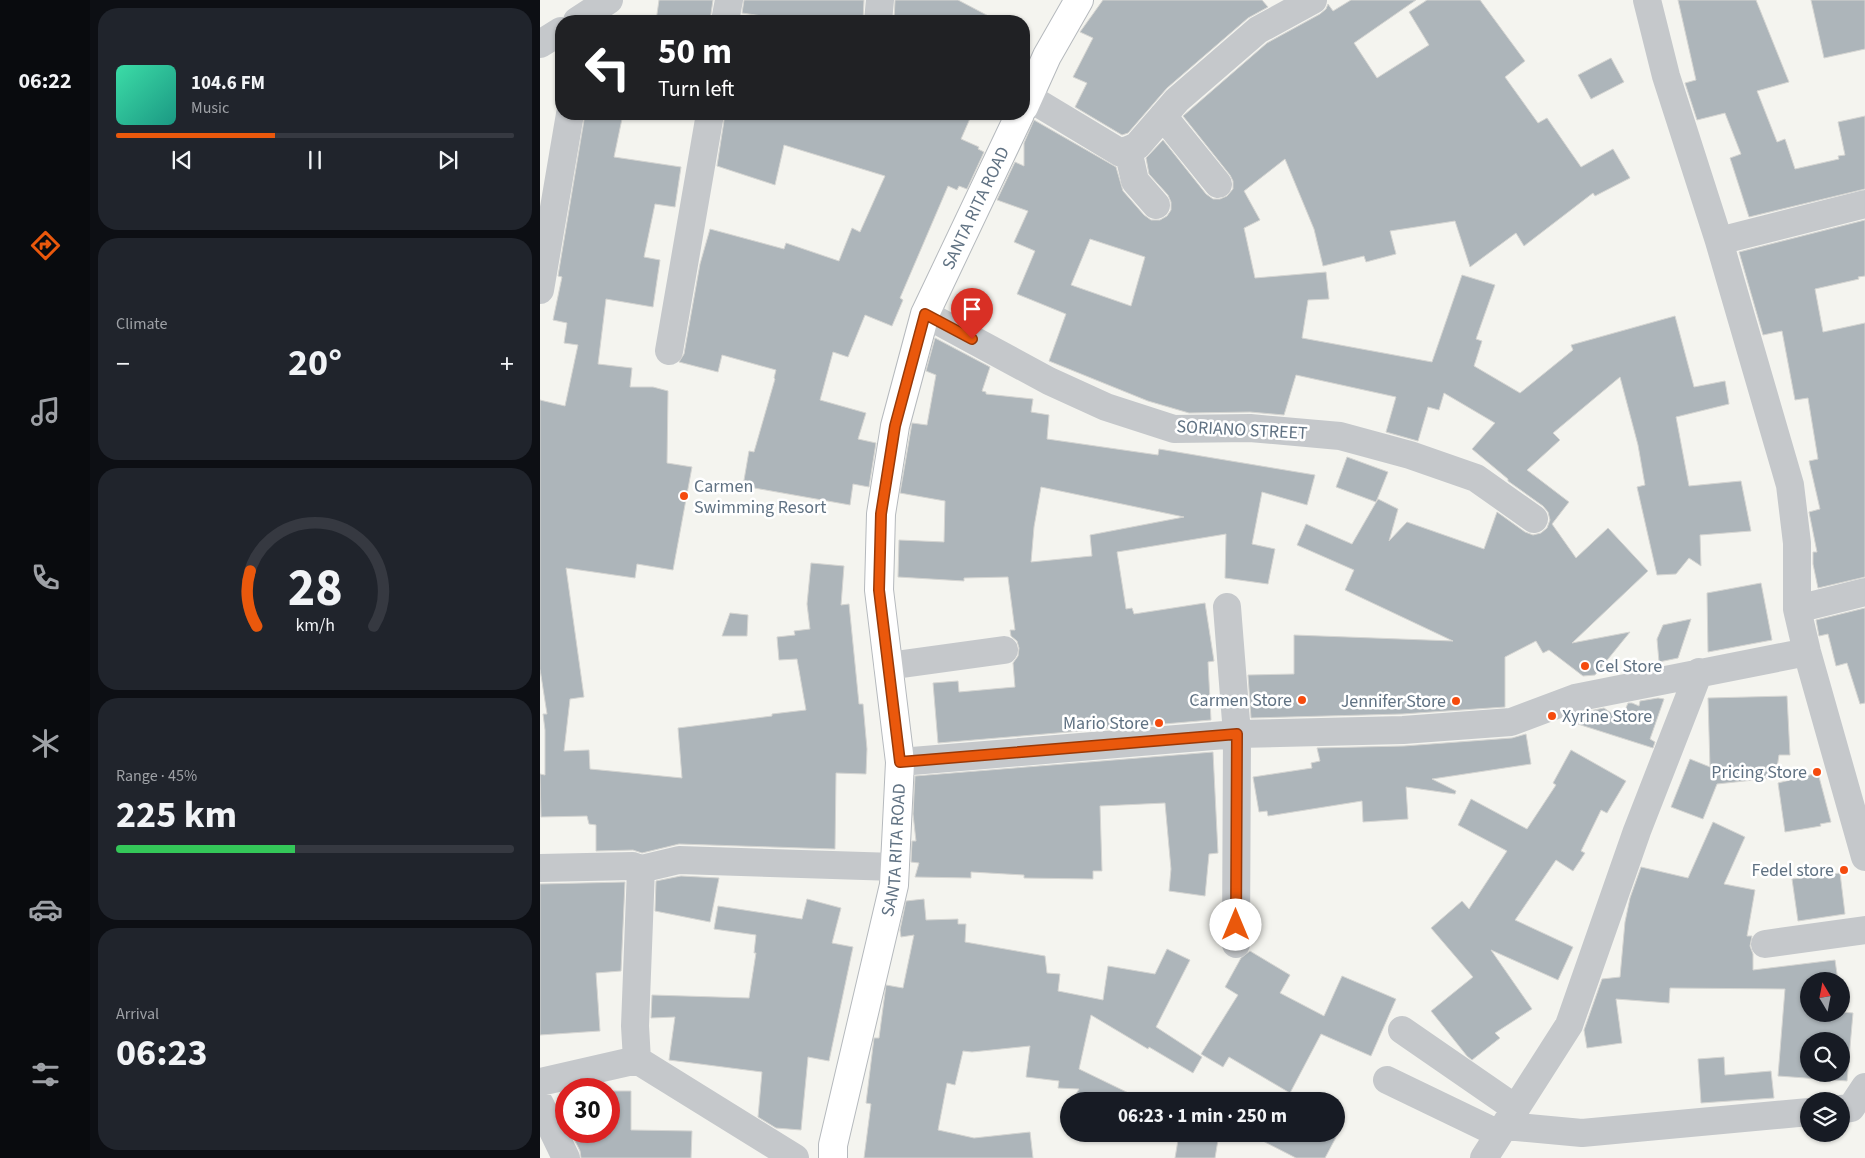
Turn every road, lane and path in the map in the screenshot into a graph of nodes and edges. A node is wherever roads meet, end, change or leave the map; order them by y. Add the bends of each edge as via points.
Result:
1 (609, 0) edge
2 (729, 0) edge
3 (880, 0) edge
4 (1079, 0) edge
5 (1313, 0) edge
6 (1648, 0) edge
7 (588, 15) edge
8 (726, 15) edge
9 (879, 15) edge
10 (555, 35) edge
11 (540, 44) edge
12 (1030, 93) edge
13 (1030, 109) edge
14 (1163, 116) junction
15 (569, 120) edge
16 (709, 120) edge
17 (1017, 120) edge
18 (1128, 150) junction
19 (1218, 184) dead end
20 (1865, 204) edge
21 (1156, 205) dead end
22 (1719, 242) junction
23 (540, 290) edge
24 (925, 314) junction
25 (669, 351) dead end
26 (1534, 519) dead end
27 (1865, 592) edge
28 (1227, 607) dead end
29 (1797, 609) junction
30 (1004, 650) dead end
31 (1806, 652) junction
32 (888, 666) junction
33 (1699, 672) junction
34 (1237, 734) junction
35 (900, 762) junction
36 (1865, 851) edge
37 (895, 867) junction
38 (540, 868) edge
39 (641, 869) junction
40 (1865, 930) edge
41 (1236, 944) dead end
42 (1765, 944) dead end
43 (1402, 1030) dead end
44 (636, 1060) junction
45 (1387, 1080) dead end
46 (540, 1082) edge
47 (1865, 1087) edge
48 (540, 1104) edge
49 (1850, 1108) edge
50 (1800, 1113) edge
51 (1507, 1123) junction
52 (566, 1158) edge
53 (795, 1158) edge
54 (833, 1158) edge
55 (1484, 1158) edge

1 - 7 street
2 - 8 street
3 - 9 street
4 - 12 main road, SANTA RITA ROAD
5 - 14 street via 1258,30
6 - 22 street via 1666,76
10 - 11 street
13 - 18 street via 1121,153
14 - 18 street via 1137,146
14 - 19 street
15 - 23 street
16 - 25 street
17 - 24 main road, SANTA RITA ROAD
18 - 21 street via 1136,181
20 - 22 street
22 - 29 street via 1790,484 1797,543
24 - 26 street, SORIANO STREET via 1049,381 1106,407 1174,429 1250,428 1340,436 1410,455 1476,478
24 - 32 main road, SANTA RITA ROAD via 895,426 881,514 879,590
27 - 29 street
28 - 34 street
29 - 31 street
30 - 32 street
31 - 33 street
31 - 36 street
32 - 35 main road, SANTA RITA ROAD
33 - 34 street via 1575,698 1511,722 1403,730
33 - 51 street via 1637,831 1569,1025
34 - 35 street
34 - 41 street
35 - 37 main road, SANTA RITA ROAD
37 - 39 street via 679,860
37 - 54 main road, SANTA RITA ROAD via 894,886 833,1145
38 - 39 street via 633,866
39 - 44 street
40 - 42 street
43 - 51 street
44 - 46 street
44 - 53 street
45 - 51 street
47 - 49 street
48 - 52 street
50 - 51 street via 1582,1133
51 - 55 street

